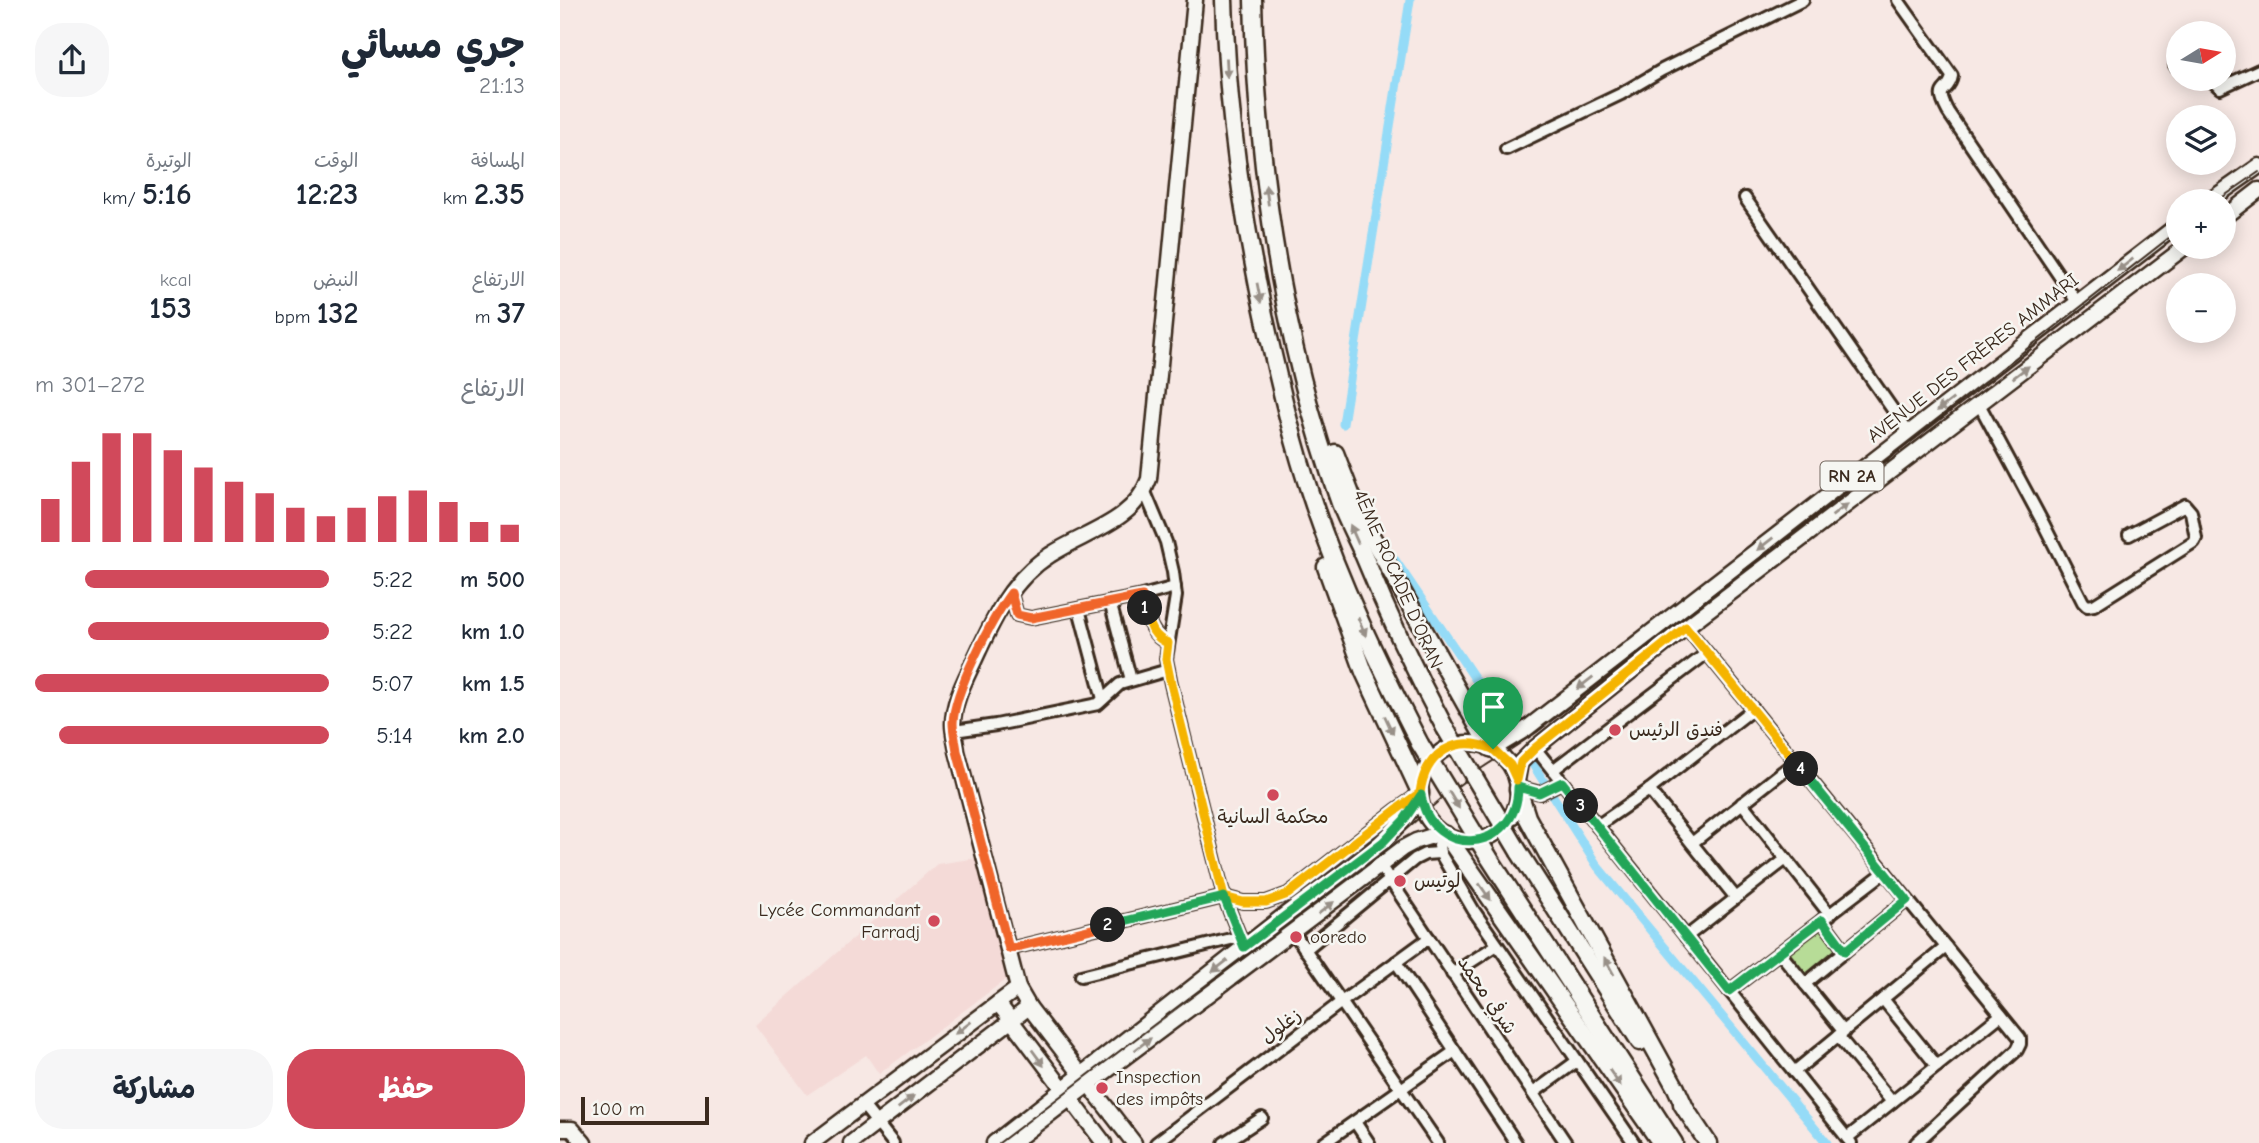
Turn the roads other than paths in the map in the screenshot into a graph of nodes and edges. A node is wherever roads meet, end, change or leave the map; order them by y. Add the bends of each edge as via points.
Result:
1 (1195, 0) edge
2 (1224, 0) edge
3 (1253, 0) edge
4 (1803, 0) edge
5 (1898, 0) edge
6 (2259, 70) edge
7 (2236, 81) edge
8 (1506, 149) dead end
9 (2259, 166) edge
10 (2225, 189) edge
11 (2259, 190) edge
12 (1745, 198) dead end
13 (2236, 208) edge
14 (2166, 234) edge
15 (2169, 259) edge
16 (2077, 302) junction
17 (1293, 338) junction
18 (1979, 404) junction
19 (1284, 405) junction
20 (1909, 433) junction
21 (1145, 492) junction
22 (2129, 535) dead end
23 (1175, 587) junction
24 (1011, 593) junction
25 (1142, 596) junction
26 (1110, 602) junction
27 (1079, 608) junction
28 (996, 614) junction
29 (1017, 615) junction
30 (1686, 627) junction
31 (1168, 643) junction
32 (1707, 653) junction
33 (1168, 670) junction
34 (1131, 680) junction
35 (1103, 699) junction
36 (1753, 709) junction
37 (954, 731) junction
38 (1492, 748) junction
39 (1529, 753) junction
40 (1796, 762) junction
41 (1553, 770) junction
42 (1518, 786) junction
43 (1553, 788) junction
44 (1649, 790) junction
45 (1421, 794) junction
46 (1742, 803) junction
47 (1597, 826) junction
48 (1444, 834) junction
49 (1692, 843) junction
50 (1440, 852) junction
51 (1786, 859) junction
52 (1380, 865) junction
53 (1885, 872) junction
54 (1389, 878) junction
55 (1282, 883) dead end
56 (1288, 894) junction
57 (1224, 897) junction
58 (1736, 898) junction
59 (1907, 900) junction
60 (1826, 918) junction
61 (1294, 933) junction
62 (1686, 937) junction
63 (1429, 939) junction
64 (1241, 942) junction
65 (1497, 945) junction
66 (1946, 947) junction
67 (1009, 949) junction
68 (1305, 950) junction
69 (1845, 951) junction
70 (1780, 953) junction
71 (1396, 962) junction
72 (1452, 974) junction
73 (1081, 976) dead end
74 (1805, 984) junction
75 (1018, 988) junction
76 (1729, 991) junction
77 (1882, 999) junction
78 (998, 1003) junction
79 (1340, 1003) junction
80 (1029, 1007) junction
81 (2001, 1015) junction
82 (1011, 1021) junction
83 (1841, 1034) junction
84 (1455, 1051) junction
85 (1577, 1061) junction
86 (1937, 1066) junction
87 (1794, 1072) junction
88 (1084, 1080) junction
89 (1401, 1090) junction
90 (1533, 1093) junction
91 (1065, 1094) junction
92 (1892, 1102) junction
93 (862, 1104) junction
94 (1687, 1112) junction
95 (1262, 1118) dead end
96 (1355, 1122) junction
97 (878, 1124) junction
98 (560, 1129) edge
99 (1849, 1140) edge
100 (819, 1141) edge
101 (584, 1143) edge
102 (851, 1143) edge
103 (893, 1143) edge
104 (994, 1143) edge
105 (1012, 1143) edge
106 (1104, 1143) edge
107 (1134, 1143) edge
108 (1156, 1143) edge
109 (1224, 1143) edge
110 (1324, 1143) edge
111 (1369, 1143) edge
112 (1438, 1143) edge
113 (1516, 1143) edge
114 (1566, 1143) edge
115 (1634, 1143) edge
116 (1661, 1143) edge
117 (1674, 1143) edge
118 (1708, 1143) edge
119 (1916, 1143) edge

1 - 21 main road
2 -> 19 highway via 1240,194
17 -> 3 highway, 4ÈME ROCADE D'ORAN via 1266,192
4 - 8 street
5 - 16 street via 1952,76 1941,94 1948,112
6 - 7 street
9 - 10 main road
11 - 13 main road
12 - 20 street
14 -> 16 main road, AVENUE DES FRÈRES AMMARI / RN 2A
18 -> 15 main road, AVENUE DES FRÈRES AMMARI / RN 2A
16 -> 20 main road, AVENUE DES FRÈRES AMMARI / RN 2A
17 - 38 highway via 1352,497
94 -> 17 highway, 4ÈME ROCADE D'ORAN, bridge via 1519,852 1445,728 1386,613 1341,504
18 - 22 street via 2087,606 2196,538 2191,512 2185,506
30 -> 18 main road, AVENUE DES FRÈRES AMMARI / RN 2A
19 -> 45 highway via 1315,532 1342,612 1364,672
19 -> 117 highway, bridge via 1335,563 1420,744
20 -> 38 main road, AVENUE DES FRÈRES AMMARI / RN 2A via 1526,729
21 - 23 street via 1166,542
21 - 24 main road via 1123,516 1033,567
23 - 25 street
23 - 31 street
24 - 28 main road
24 - 29 street
25 - 26 street
25 - 31 street via 1153,633
26 - 27 street
26 - 34 street
27 - 29 street via 1031,618
27 - 35 street
28 - 29 street
28 - 37 main road via 957,701
30 - 32 street
30 - 39 main road, AVENUE DES FRÈRES AMMARI / RN 2A
31 - 33 street
32 - 36 street
32 - 41 street
33 - 34 street
33 - 57 street
34 - 35 street
35 - 37 street via 1098,704
36 - 40 street
36 - 44 street
37 - 67 main road
38 - 42 main road via 1510,765
38 - 45 main road via 1477,743 1449,747 1428,765
39 - 41 street
39 - 42 main road via 1518,768
40 - 46 street
40 - 53 street
41 - 43 street
42 - 43 street via 1534,793
42 - 48 main road via 1514,812 1500,830 1468,841
94 -> 42 highway via 1527,817
43 - 47 street
44 - 47 street
44 - 49 street
45 - 48 main road via 1425,812
45 - 56 street
45 - 64 main road via 1383,842
46 - 49 street
46 - 51 street
47 - 62 street
48 - 50 street
48 - 52 main road via 1410,843
48 -> 116 highway
49 - 58 street
50 - 54 street via 1418,857
50 - 65 street
51 - 58 street
51 - 60 street
52 - 54 street, شرفي محمد
61 -> 52 main road
53 - 59 street
53 - 60 street
54 - 63 street, شرفي محمد
54 - 68 street
55 - 56 street
56 - 57 street via 1266,902
57 - 64 street
57 - 67 street
58 - 62 street
59 - 66 street
59 - 69 street
60 - 69 street
60 - 70 street
61 - 68 street
88 -> 61 main road
62 - 76 street
63 - 71 street, زغلول
63 - 72 street, شرفي محمد
64 - 73 street
64 -> 88 main road
65 - 72 street
65 - 85 street
66 - 77 street
66 - 81 street
67 - 75 main road
68 - 79 street
69 - 74 street
70 - 74 street
70 - 76 street
71 - 79 street, زغلول
71 - 84 street
72 - 90 street, شرفي محمد
74 - 83 street
75 - 78 main road
75 - 80 main road
76 - 87 street
77 - 83 street
77 - 86 street
78 - 82 main road
78 -> 93 main road
79 - 89 street
79 - 108 street, زغلول
80 - 82 main road
80 - 88 main road
81 - 86 street
81 - 119 street via 2021,1041 2019,1047
82 -> 91 main road
97 -> 82 main road
83 - 87 street
83 - 92 street
84 - 89 street
84 - 113 street
85 - 90 street
85 - 115 street
86 - 92 street
87 - 99 street
88 - 91 main road
88 - 107 main road
89 - 96 street
89 - 112 street
90 - 114 street, شرفي محمد
91 - 104 main road
91 - 105 main road
91 - 106 main road
92 - 99 street
93 - 97 street
93 - 100 main road
94 - 118 highway, 4ÈME ROCADE D'ORAN
95 - 109 street
96 - 110 street
96 - 111 street
97 - 102 main road
97 - 103 street
98 - 101 main road via 572,1129

